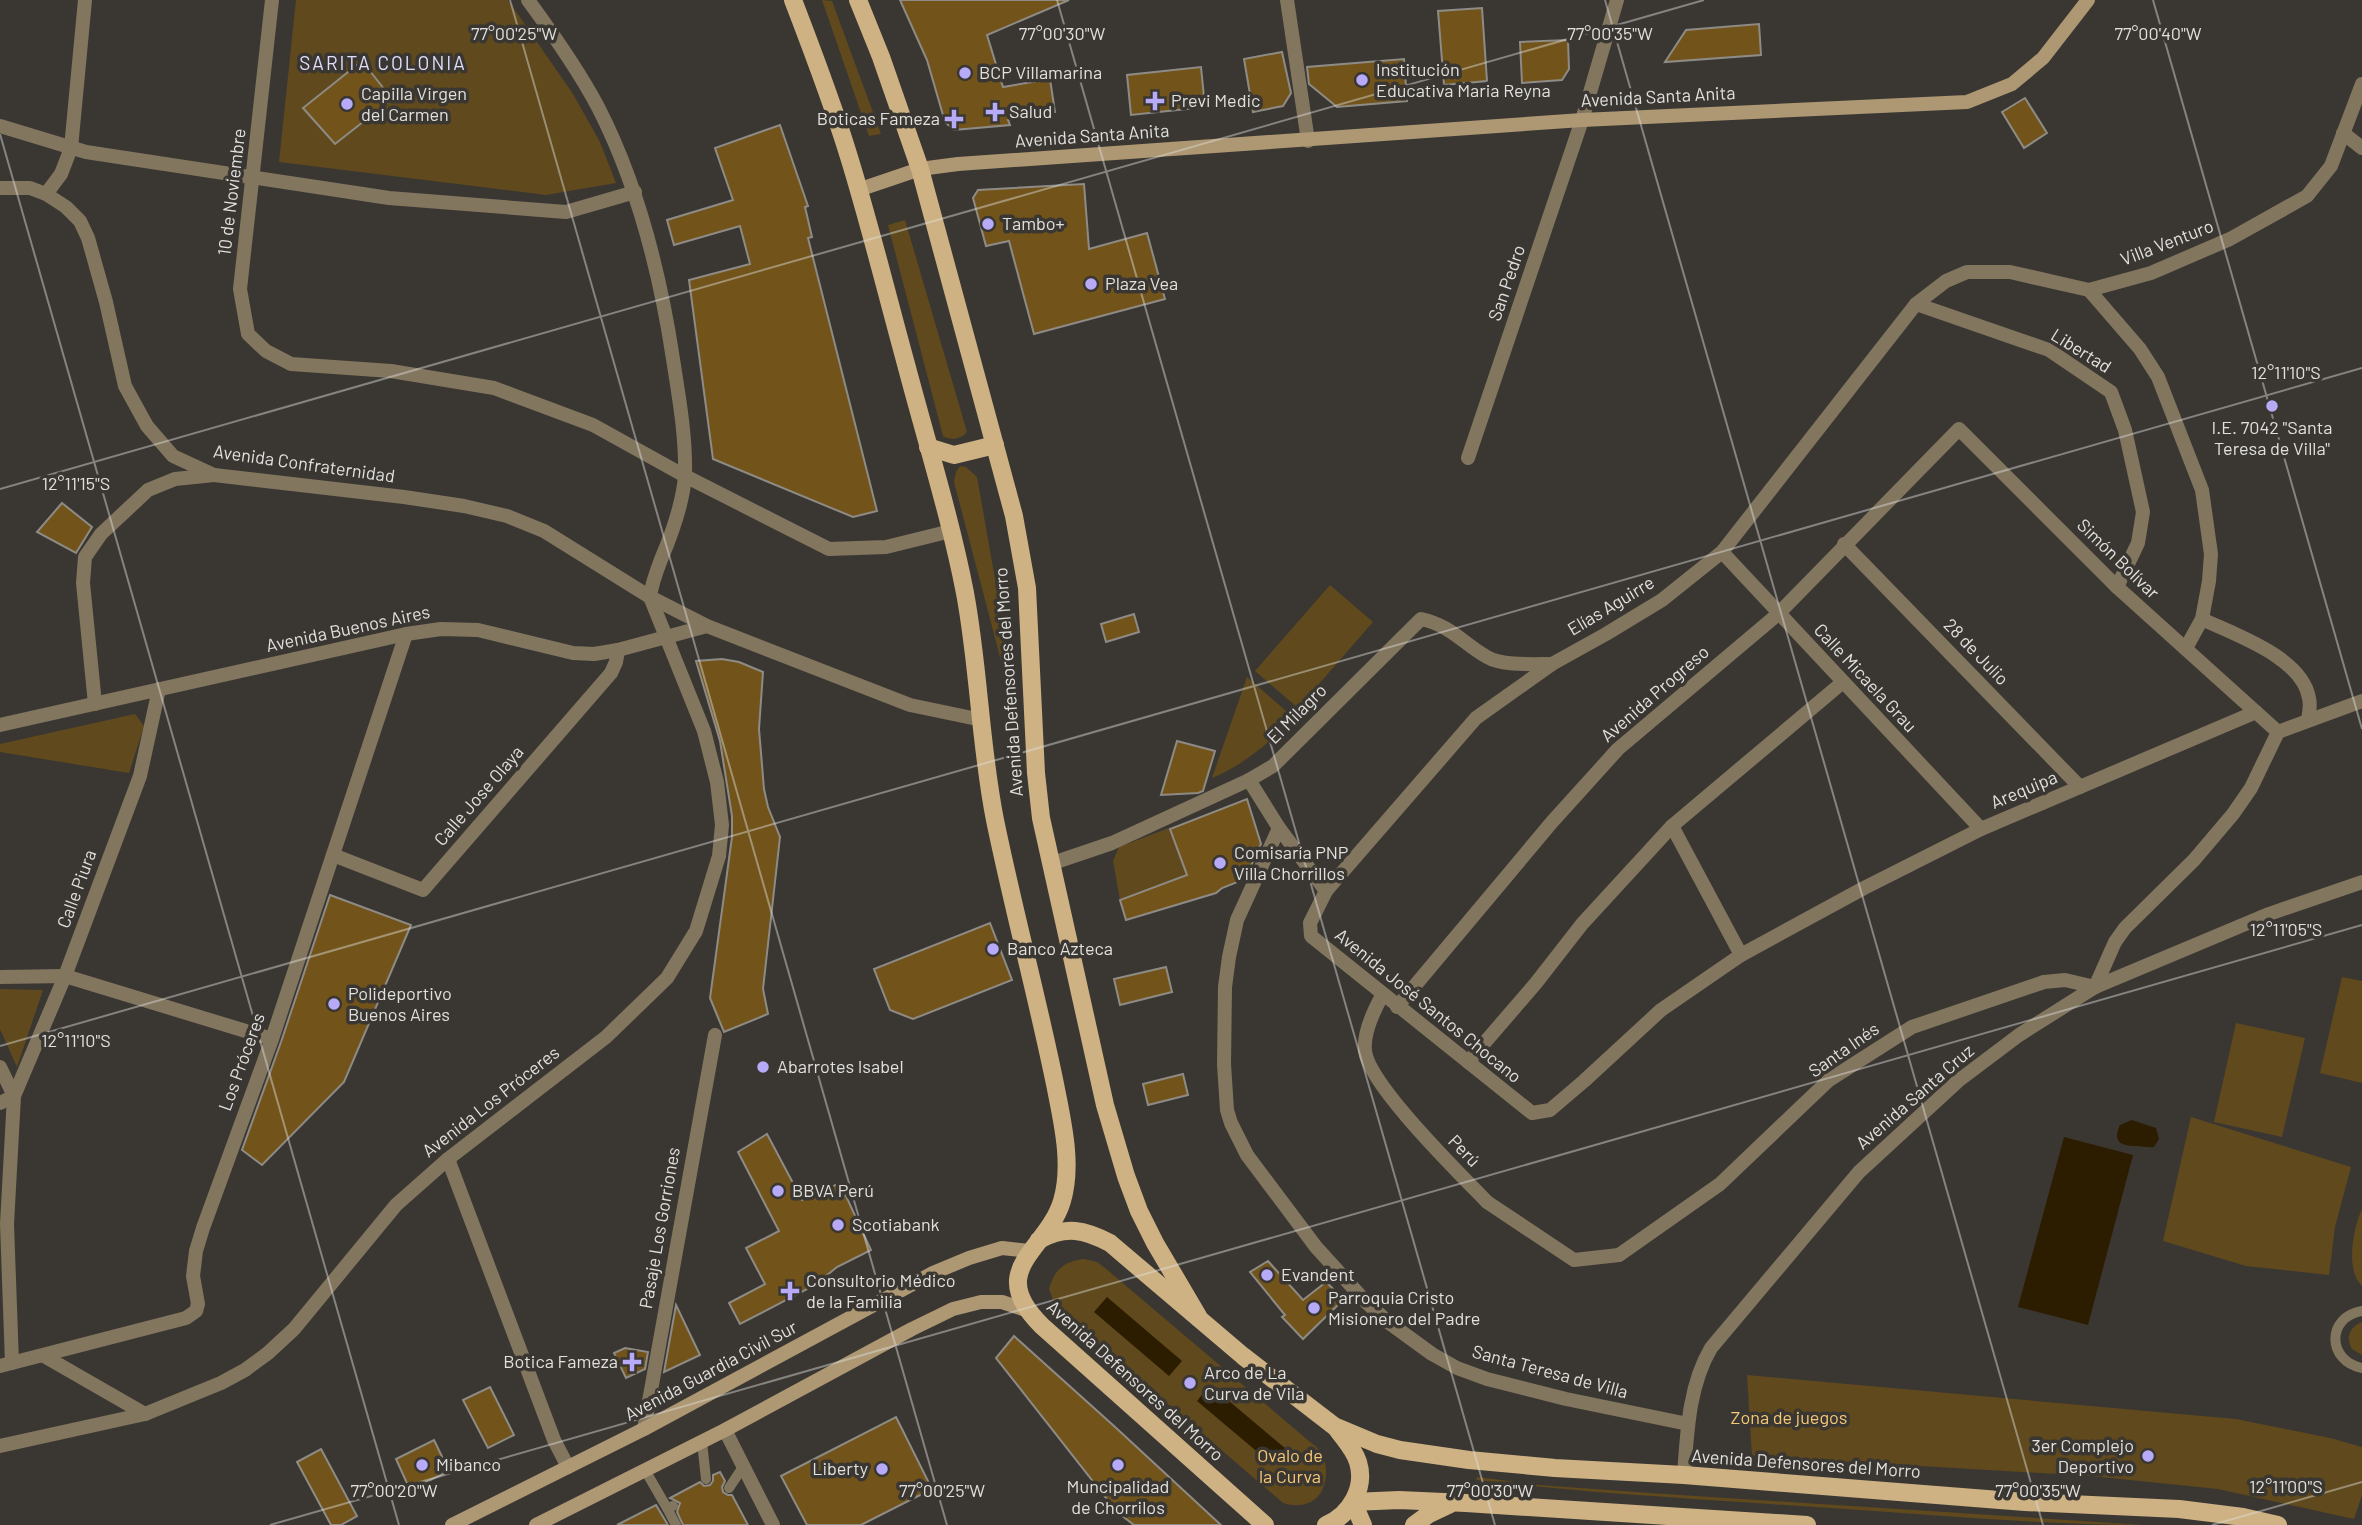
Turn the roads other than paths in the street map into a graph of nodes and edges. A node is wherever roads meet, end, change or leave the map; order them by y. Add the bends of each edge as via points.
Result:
1 (85, 0) edge
2 (272, 0) edge
3 (528, 0) edge
4 (793, 0) edge
5 (858, 0) edge
6 (1287, 0) edge
7 (1617, 0) edge
8 (2088, 0) edge
9 (2362, 84) edge
10 (1582, 120) junction
11 (0, 126) edge
12 (2343, 132) junction
13 (1308, 141) junction
14 (71, 148) junction
15 (2362, 148) edge
16 (920, 169) junction
17 (253, 177) junction
18 (0, 188) edge
19 (858, 190) junction
20 (635, 192) junction
21 (46, 194) junction
22 (2089, 290) junction
23 (1916, 304) junction
24 (1959, 429) joint
25 (995, 445) junction
26 (928, 447) junction
27 (1468, 458) dead end
28 (214, 475) junction
29 (685, 476) junction
30 (951, 531) junction
31 (1844, 544) junction
32 (1722, 552) junction
33 (2117, 587) junction
34 (650, 597) junction
35 (1778, 614) junction
36 (2202, 619) junction
37 (707, 625) junction
38 (406, 634) junction
39 (667, 637) junction
40 (2186, 648) junction
41 (618, 650) junction
42 (1552, 664) junction
43 (1843, 682) junction
44 (159, 689) junction
45 (2362, 702) edge
46 (96, 704) junction
47 (2256, 712) junction
48 (982, 720) junction
49 (2308, 720) junction
50 (0, 725) edge
51 (2278, 732) junction
52 (1250, 780) junction
53 (2080, 787) junction
54 (1672, 826) junction
55 (1279, 828) junction
56 (1981, 829) junction
57 (333, 855) junction
58 (1050, 864) junction
59 (2362, 882) edge
60 (1326, 891) junction
61 (1310, 923) joint
62 (1741, 955) junction
63 (65, 976) junction
64 (0, 977) edge
65 (2095, 987) junction
66 (1383, 994) junction
67 (1397, 1007) junction
68 (715, 1035) dead end
69 (272, 1039) junction
70 (1468, 1062) junction
71 (0, 1067) edge
72 (7, 1100) edge
73 (1531, 1113) joint
74 (448, 1159) junction
75 (1034, 1246) junction
76 (1619, 1255) joint
77 (1026, 1310) junction
78 (2362, 1311) edge
79 (1198, 1316) junction
80 (44, 1356) junction
81 (6, 1365) edge
82 (2362, 1368) edge
83 (145, 1414) junction
84 (1688, 1424) junction
85 (1334, 1426) junction
86 (645, 1429) junction
87 (724, 1430) junction
88 (702, 1442) junction
89 (0, 1446) edge
90 (568, 1467) junction
91 (743, 1467) junction
92 (645, 1470) junction
93 (1684, 1475) junction
94 (706, 1479) dead end
95 (729, 1488) dead end
96 (1353, 1502) junction
97 (1453, 1503) junction
98 (1259, 1520) edge
99 (1679, 1521) edge
100 (452, 1525) edge
101 (536, 1525) edge
102 (676, 1525) edge
103 (773, 1525) edge
104 (1280, 1525) edge
105 (1326, 1525) edge
106 (1363, 1525) edge
107 (1414, 1525) edge
108 (1807, 1525) edge
109 (2278, 1525) edge

1 - 14 street
2 - 17 street, 10 de Noviembre
3 - 20 street via 597,105
4 - 19 main road, Avenida Defensores del Morro
5 - 16 main road, Avenida Defensores del Morro
6 - 13 street
7 - 10 street, San Pedro
8 - 10 main road, Avenida Santa Anita via 2043,58 2012,84 1967,102
9 - 12 street, Villa Venturo
10 - 13 main road, Avenida Santa Anita
10 - 27 street, San Pedro
11 - 14 street
12 - 15 street
12 - 22 street, Villa Venturo via 2331,166 2307,196 2230,239 2151,273
13 - 16 main road, Avenida Santa Anita
14 - 17 street
14 - 21 street via 61,174
16 - 19 main road, Avenida Santa Anita
16 - 25 main road, Avenida Defensores del Morro
17 - 20 street via 388,198 566,212
17 - 29 street, 10 de Noviembre via 240,289 248,334 266,351 291,364 391,371 494,388 593,425
18 - 21 street, Avenida Confraternidad via 30,188
19 - 26 main road, Avenida Defensores del Morro
20 - 29 street via 666,312 683,423
21 - 28 street, Avenida Confraternidad via 80,221 88,238 125,386 147,426 173,456
22 - 23 street, Villa Venturo via 2010,272 1967,272 1938,286
22 - 36 street via 2158,377 2202,491 2211,555
23 - 32 street, Elías Aguirre
23 - 33 street, Libertad via 2049,350 2111,392 2125,430 2143,512 2138,542
24 - 31 street, Avenida Progreso
24 - 33 street, Simón Bolívar
25 - 26 main road via 954,455
25 - 58 main road, Avenida Defensores del Morro via 1027,588 1036,773
26 - 30 main road, Avenida Defensores del Morro
28 - 34 street, Avenida Confraternidad via 404,497 507,516 544,531
28 - 46 street via 175,479 148,490 101,534 85,557 83,583
29 - 30 street via 829,549 886,547
29 - 34 street via 676,520
30 - 48 main road, Avenida Defensores del Morro via 975,651
31 - 35 street, Avenida Progreso
31 - 53 street, 28 de Julio
32 - 35 street, Calle Micaela Grau
32 - 42 street, Elías Aguirre via 1662,600
33 - 40 street, Simón Bolívar
34 - 37 street, Avenida Confraternidad
34 - 39 street, Avenida Los Próceres
35 - 43 street, Calle Micaela Grau
35 - 67 street, Avenida Progreso via 1618,749
36 - 40 street
36 - 49 street via 2283,661 2300,678 2309,697
37 - 39 street, Avenida Buenos Aires
37 - 48 street via 910,705
38 - 41 street, Avenida Buenos Aires via 478,630 573,653
38 - 44 street, Avenida Buenos Aires
38 - 57 street, Los Próceres
39 - 41 street, Avenida Buenos Aires
39 - 74 street, Avenida Los Próceres via 704,731 722,825 719,856 695,931 667,978 606,1037
40 - 47 street, Simón Bolívar
41 - 57 street, Calle Jose Olaya via 611,673 423,890
42 - 52 street, El Milagro via 1489,659 1440,624 1421,619 1273,766
42 - 60 street, Elías Aguirre via 1476,718
43 - 54 street
43 - 56 street, Calle Micaela Grau
44 - 46 street, Avenida Buenos Aires
44 - 63 street, Calle Piura via 140,776
45 - 49 street
46 - 50 street, Avenida Buenos Aires
47 - 51 street
47 - 53 street, Arequipa
48 - 75 main road, Avenida Defensores del Morro via 995,817 1064,1140 1063,1199
49 - 51 street
51 - 65 street via 2233,814 2125,928
52 - 55 street
52 - 58 street, El Milagro via 1112,843
53 - 56 street, Arequipa
54 - 62 street
54 - 70 street via 1582,924
55 - 60 street
55 - 84 street, Santa Teresa de Villa via 1237,920 1225,987 1227,1110 1247,1155 1315,1247 1366,1302 1432,1354 1487,1379
56 - 62 street, Arequipa
57 - 69 street, Los Próceres
58 - 79 main road, Avenida Defensores del Morro via 1126,1176 1155,1243
59 - 65 street, Avenida Santa Cruz via 2256,919
60 - 61 street, Elías Aguirre
61 - 66 street, Avenida José Santos Chocano via 1311,936
62 - 73 street, Arequipa via 1661,1010 1549,1110
63 - 64 street
63 - 69 street
63 - 72 street, Calle Piura
65 - 76 street, Santa Inés via 2065,980 2044,982 1912,1027 1829,1080 1720,1184
65 - 84 street, Avenida Santa Cruz via 1958,1081 1859,1172 1711,1348 1696,1383
66 - 67 street, Avenida José Santos Chocano
66 - 76 street, Perú via 1373,1012 1365,1050 1372,1071 1425,1138 1487,1202 1574,1260
67 - 70 street, Avenida José Santos Chocano
68 - 86 street, Pasaje Los Gorriones
69 - 80 street, Los Próceres via 196,1251 196,1311 186,1318
70 - 73 street, Avenida José Santos Chocano
71 - 72 street
72 - 81 street
74 - 83 street, Avenida Los Próceres via 396,1205 294,1329 268,1353 221,1382
74 - 90 street
75 - 77 main road, Avenida Defensores del Morro via 1019,1273
75 - 79 main road, Avenida Defensores del Morro via 1049,1234 1089,1233 1110,1243
75 - 86 main road, Avenida Guardia Civil Sur via 1002,1248 933,1273
77 - 87 main road via 1002,1302 953,1309
77 - 98 main road, Avenida Defensores del Morro
78 - 82 lane via 2340,1323 2335,1342 2343,1359
79 - 85 main road, Avenida Defensores del Morro
80 - 81 street, Los Próceres
80 - 83 street
83 - 89 street, Avenida Los Próceres
84 - 93 street, Avenida Santa Cruz
85 - 93 main road, Avenida Defensores del Morro via 1388,1447 1469,1460
85 - 96 main road, Avenida Defensores del Morro via 1358,1462 1360,1475
86 - 90 main road, Avenida Guardia Civil Sur
87 - 88 main road
87 - 91 street
88 - 92 main road
88 - 94 lane
90 - 100 main road, Avenida Guardia Civil Sur
91 - 95 lane
91 - 103 street
92 - 101 main road
92 - 102 lane via 670,1507
93 - 109 main road, Avenida Defensores del Morro via 2025,1502 2179,1509
96 - 97 main road
96 - 105 main road
96 - 106 main road
97 - 99 main road
97 - 107 main road
98 - 104 main road, Avenida Defensores del Morro
99 - 108 main road

